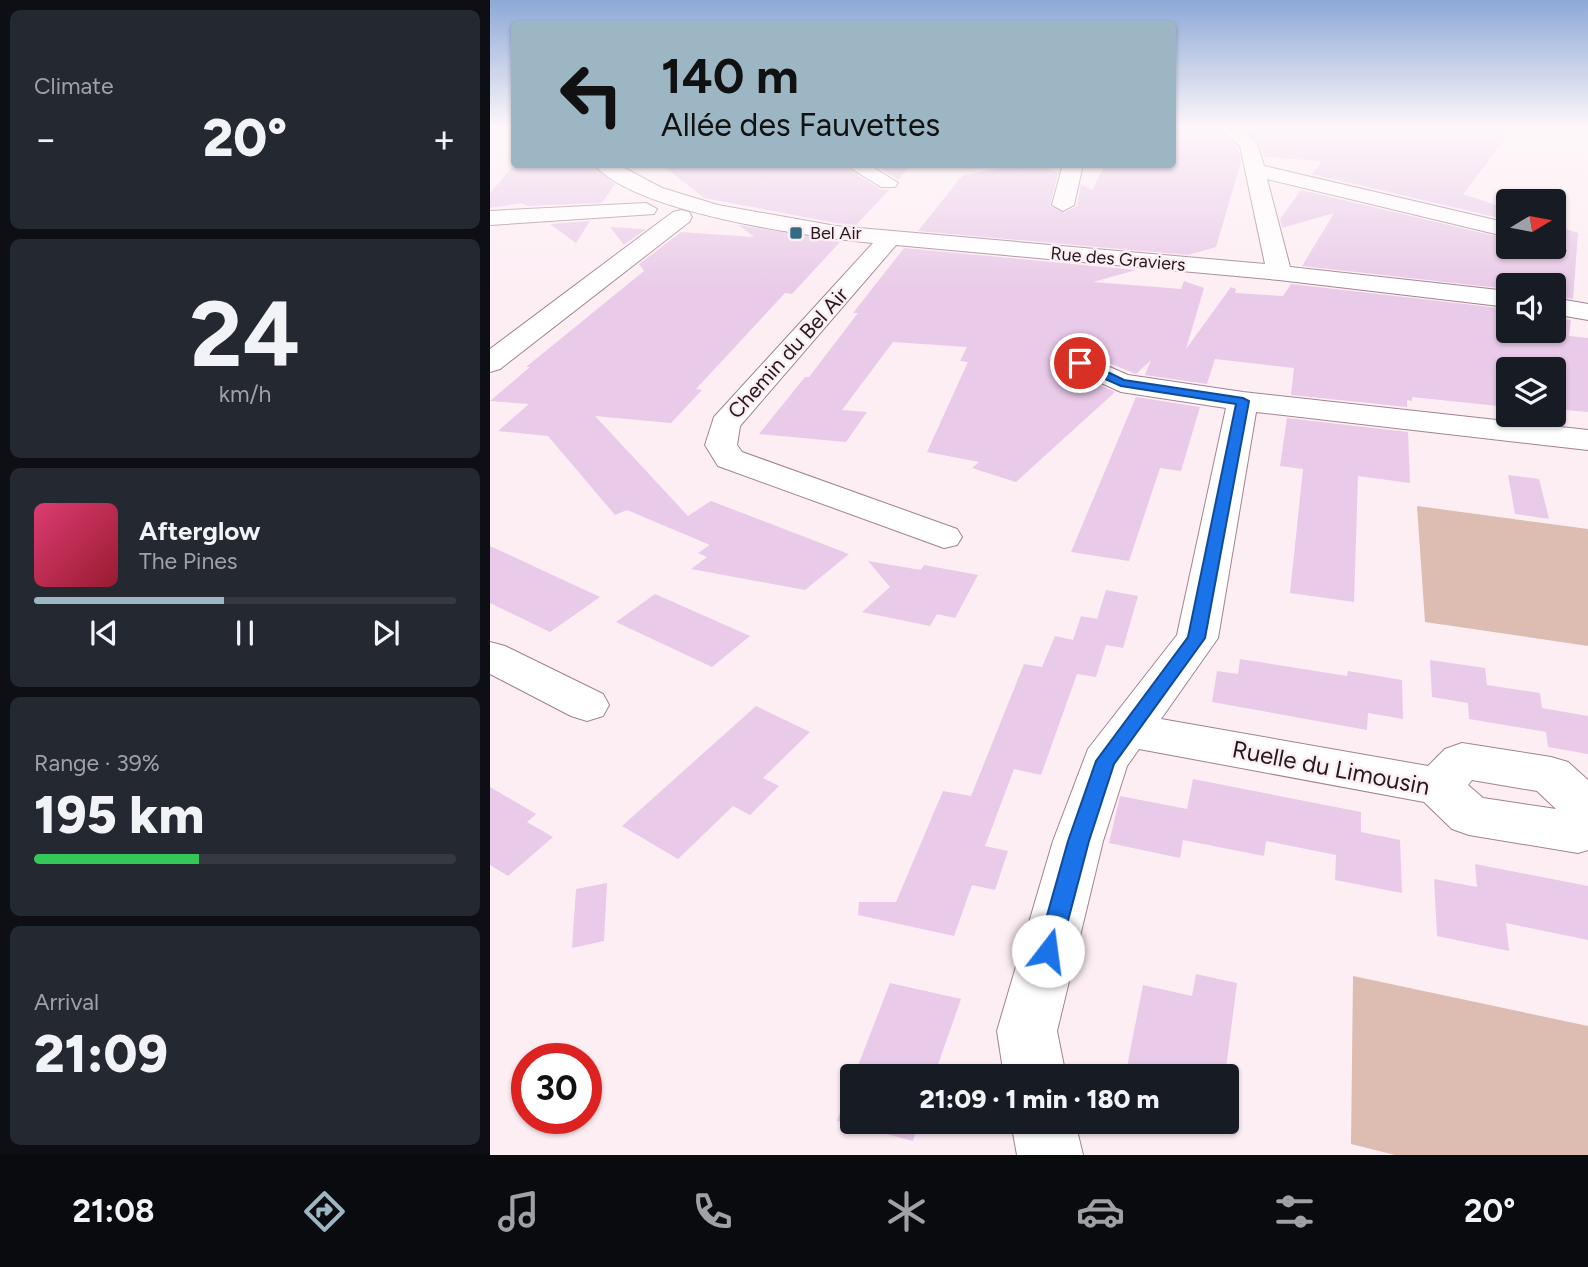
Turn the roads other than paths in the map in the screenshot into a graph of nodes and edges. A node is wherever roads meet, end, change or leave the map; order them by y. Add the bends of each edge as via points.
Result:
1 (627, 182) edge
2 (1069, 182) edge
3 (1258, 182) edge
4 (1305, 182) edge
5 (655, 202) junction
6 (1063, 205) dead end
7 (728, 212) junction
8 (490, 218) edge
9 (681, 218) junction
10 (1496, 227) edge
11 (889, 239) junction
12 (1279, 273) junction
13 (1496, 298) edge
14 (1566, 308) edge
15 (1588, 312) edge
16 (490, 363) edge
17 (1080, 363) dead end
18 (1243, 401) junction
19 (1588, 440) edge
20 (944, 537) dead end
21 (490, 656) edge
22 (587, 705) dead end
23 (1128, 730) junction
24 (1587, 808) edge
25 (1033, 1064) edge
26 (1045, 1134) edge
27 (1049, 1155) edge

1 - 5 street, Rue des Graviers
2 - 6 street
3 - 12 street
4 - 10 street
5 - 7 street, Rue des Graviers
5 - 8 street
5 - 9 street, Rue des Graviers via 670,218
7 - 9 street, Rue des Graviers
7 - 11 street, Rue des Graviers
9 - 16 street
11 - 12 street, Rue des Graviers
11 - 20 street, Chemin du Bel Air via 725,424 721,445 730,459
12 - 13 street, Rue des Graviers
14 - 15 street
17 - 18 street via 1121,383
18 - 19 street
18 - 23 street via 1197,638
21 - 22 street
23 - 24 street, Ruelle du Limousin via 1438,786 1469,815 1578,833
23 - 25 street via 1105,761 1078,841 1027,1031
26 - 27 street

